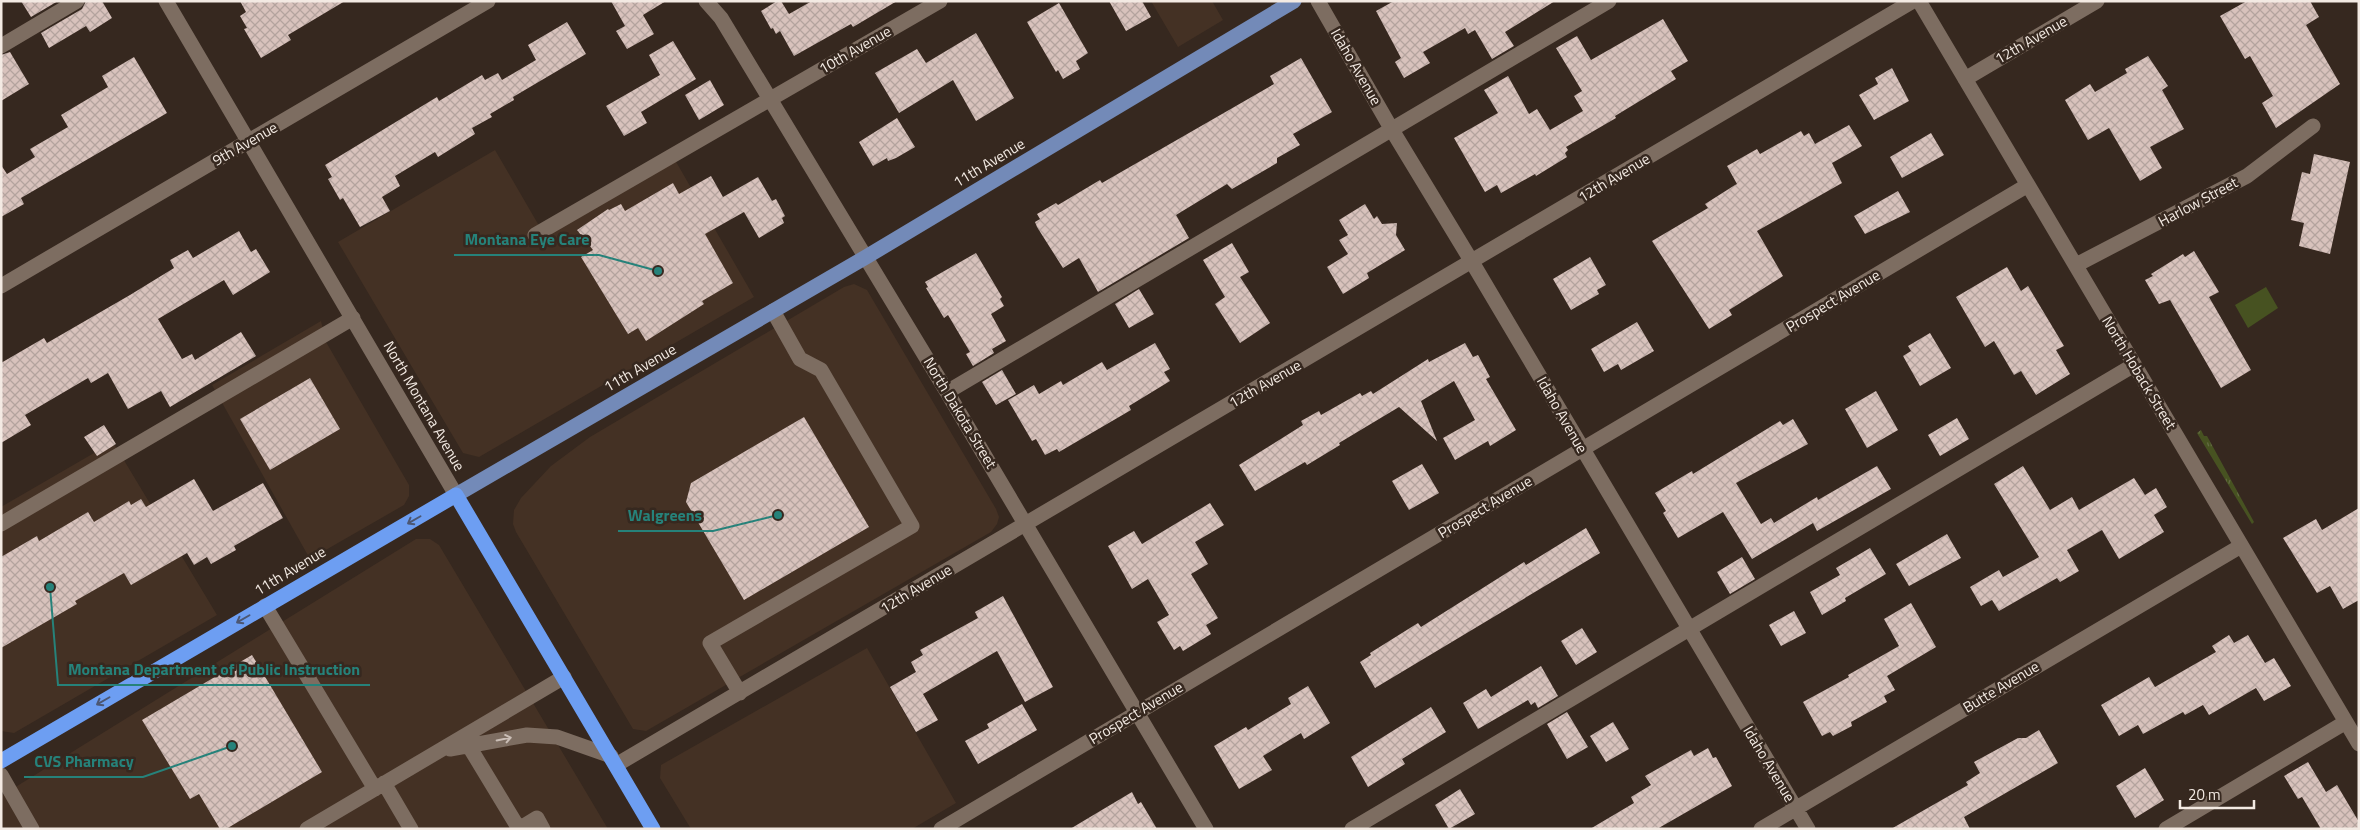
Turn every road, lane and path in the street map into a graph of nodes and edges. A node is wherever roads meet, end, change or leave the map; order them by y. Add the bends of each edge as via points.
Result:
1 (77, 1) edge
2 (166, 1) edge
3 (488, 1) edge
4 (706, 1) edge
5 (940, 1) edge
6 (1294, 1) edge
7 (1318, 1) edge
8 (1609, 1) edge
9 (1913, 1) edge
10 (1920, 1) edge
11 (2097, 1) edge
12 (1, 46) edge
13 (1965, 79) junction
14 (771, 100) junction
15 (2313, 126) dead end
16 (1392, 130) junction
17 (250, 142) junction
18 (2028, 185) junction
19 (535, 235) dead end
20 (866, 257) junction
21 (1472, 262) junction
22 (2076, 266) junction
23 (1, 286) edge
24 (773, 311) junction
25 (353, 318) junction
26 (2134, 365) junction
27 (947, 392) junction
28 (1582, 450) junction
29 (456, 495) junction
30 (1, 524) edge
31 (1026, 524) junction
32 (2241, 546) junction
33 (265, 606) junction
34 (1689, 629) junction
35 (564, 678) junction
36 (740, 693) junction
37 (1138, 713) junction
38 (2346, 722) junction
39 (466, 741) junction
40 (2359, 744) edge
41 (1, 761) edge
42 (614, 761) junction
43 (1, 775) edge
44 (379, 786) junction
45 (1796, 808) junction
46 (649, 827) edge
47 (32, 829) edge
48 (307, 829) edge
49 (411, 829) edge
50 (543, 829) edge
51 (941, 829) edge
52 (1206, 829) edge
53 (1352, 829) edge
54 (1761, 829) edge
55 (1808, 829) edge
56 (2166, 829) edge

1 - 12 street
2 - 17 street, North Montana Avenue
3 - 17 street, 9th Avenue
4 - 14 street, North Dakota Street via 721,18
5 - 14 street, 10th Avenue
6 - 20 main road, 11th Avenue
7 - 16 street, Idaho Avenue
8 - 16 street
9 - 21 street, 12th Avenue
10 - 13 street, North Hoback Street
11 - 13 street, 12th Avenue
13 - 18 street, North Hoback Street
14 - 19 street, 10th Avenue
14 - 20 street, North Dakota Street
15 - 22 street, Harlow Street via 2247,176
16 - 21 street, Idaho Avenue
16 - 27 street
17 - 23 street, 9th Avenue
17 - 25 street, North Montana Avenue
18 - 22 street, North Hoback Street
18 - 28 street, Prospect Avenue
20 - 24 main road, 11th Avenue
20 - 27 street, North Dakota Street
21 - 28 street, Idaho Avenue
21 - 31 street, 12th Avenue
22 - 26 street, North Hoback Street
24 - 29 main road, 11th Avenue
24 - 36 street via 800,360 821,370 912,526 710,643
25 - 29 street, North Montana Avenue
25 - 30 street
26 - 32 street, North Hoback Street
26 - 34 street
27 - 31 street, North Dakota Street
28 - 34 street, Idaho Avenue
28 - 37 street, Prospect Avenue
29 -> 33 highway, 11th Avenue
29 - 35 highway, North Montana Avenue
31 - 36 street, 12th Avenue
31 - 37 street, North Dakota Street
32 - 38 street, North Hoback Street
32 - 45 street, Butte Avenue
33 -> 41 highway, 11th Avenue
33 - 44 street
34 - 45 street, Idaho Avenue
34 - 53 street
35 - 39 street
35 - 42 highway, North Montana Avenue
36 - 42 street, 12th Avenue
37 - 51 street, Prospect Avenue
37 - 52 street, North Dakota Street
38 - 40 street, North Hoback Street
38 - 56 street
39 -> 42 street via 526,734 556,738
39 - 44 street via 439,751
39 - 50 street via 518,829 536,818
42 - 46 highway, North Montana Avenue
43 - 47 street
44 - 48 street
44 - 49 street
45 - 54 street, Butte Avenue
45 - 55 street, Idaho Avenue

